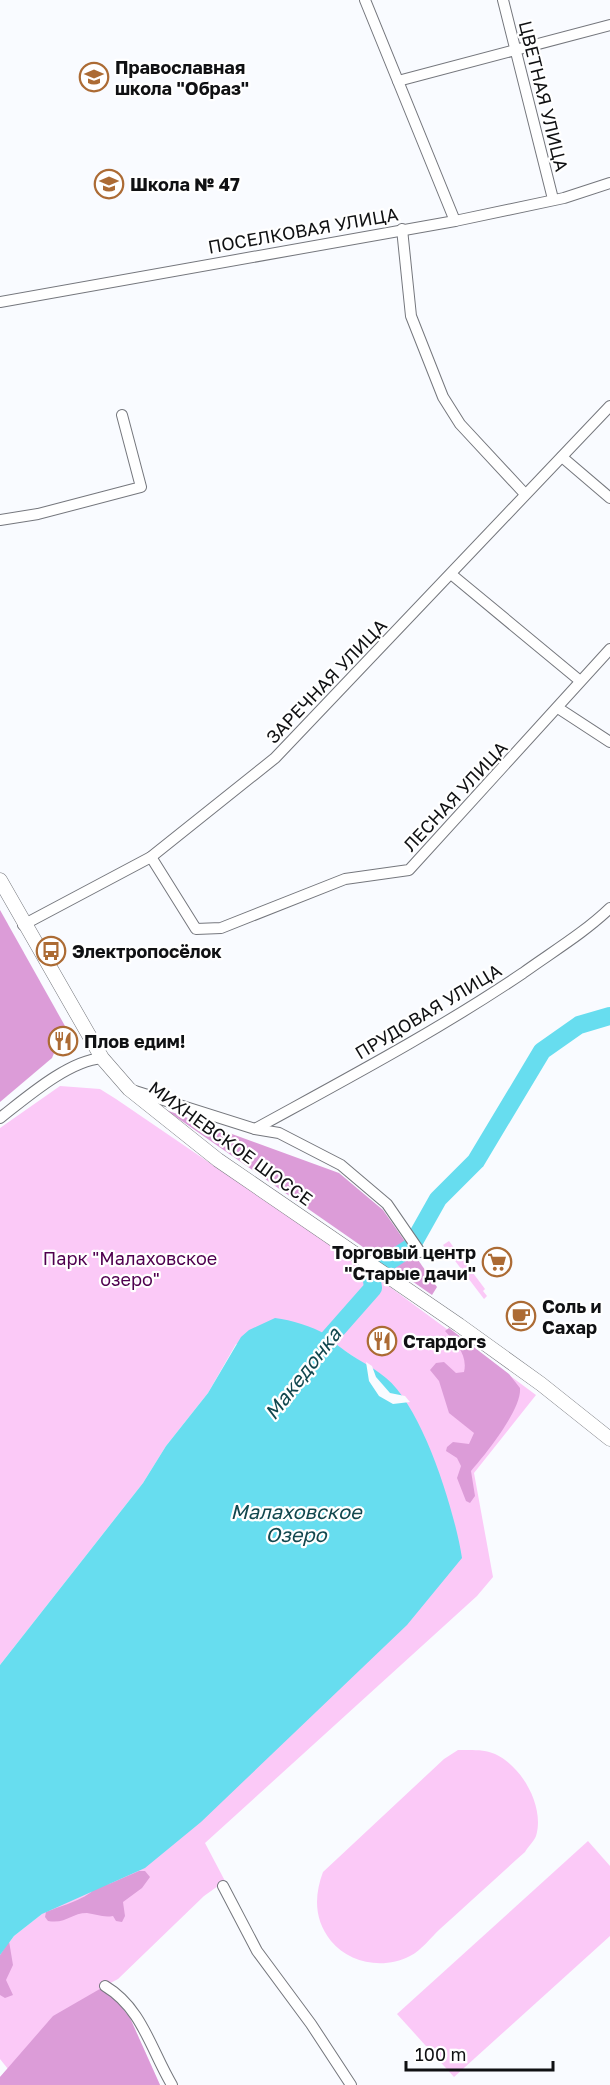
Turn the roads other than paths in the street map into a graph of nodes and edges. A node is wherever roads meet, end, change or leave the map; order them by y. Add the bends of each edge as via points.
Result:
1 (365, 0) edge
2 (503, 0) edge
3 (610, 25) edge
4 (516, 51) junction
5 (399, 81) junction
6 (610, 183) edge
7 (554, 199) junction
8 (455, 221) junction
9 (402, 229) junction
10 (0, 302) edge
11 (610, 406) edge
12 (122, 415) dead end
13 (562, 457) junction
14 (525, 494) junction
15 (610, 498) edge
16 (0, 520) edge
17 (451, 574) junction
18 (610, 648) edge
19 (579, 680) junction
20 (558, 708) junction
21 (610, 742) edge
22 (151, 857) junction
23 (0, 880) edge
24 (610, 908) edge
25 (23, 925) junction
26 (102, 1058) junction
27 (129, 1089) junction
28 (0, 1118) edge
29 (255, 1129) junction
30 (420, 1252) dead end
31 (610, 1438) edge
32 (224, 1886) dead end
33 (105, 1986) dead end
34 (172, 2085) edge
35 (351, 2085) edge

1 - 5 street
2 - 4 street, ЦВЕТНАЯ УЛИЦА
3 - 4 street
4 - 5 street
4 - 7 street, ЦВЕТНАЯ УЛИЦА
5 - 8 street
6 - 7 street, ПОСЕЛКОВАЯ УЛИЦА
7 - 8 street, ПОСЕЛКОВАЯ УЛИЦА
8 - 9 street, ПОСЕЛКОВАЯ УЛИЦА
9 - 10 street, ПОСЕЛКОВАЯ УЛИЦА
9 - 14 street via 411,316 427,363 460,424
11 - 13 street, ЗАРЕЧНАЯ УЛИЦА
12 - 16 street via 141,487
13 - 14 street, ЗАРЕЧНАЯ УЛИЦА
13 - 15 street
14 - 17 street, ЗАРЕЧНАЯ УЛИЦА
17 - 19 street
17 - 22 street, ЗАРЕЧНАЯ УЛИЦА via 275,759
18 - 19 street, ЛЕСНАЯ УЛИЦА
19 - 20 street, ЛЕСНАЯ УЛИЦА
20 - 21 street
20 - 22 street, ЛЕСНАЯ УЛИЦА via 409,870 345,879 208,930 196,929
22 - 25 street, ЗАРЕЧНАЯ УЛИЦА
23 - 25 main road, МИХНЕВСКОЕ ШОССЕ
24 - 29 street, ПРУДОВАЯ УЛИЦА via 479,1003
25 - 26 main road, МИХНЕВСКОЕ ШОССЕ
26 - 27 main road, МИХНЕВСКОЕ ШОССЕ
26 - 28 street via 91,1059 54,1078
27 - 29 street
27 - 31 main road, МИХНЕВСКОЕ ШОССЕ via 218,1160 426,1302
29 - 30 street via 279,1133 341,1165 387,1204
32 - 35 street via 257,1951
33 - 34 street via 122,1996 136,2015

